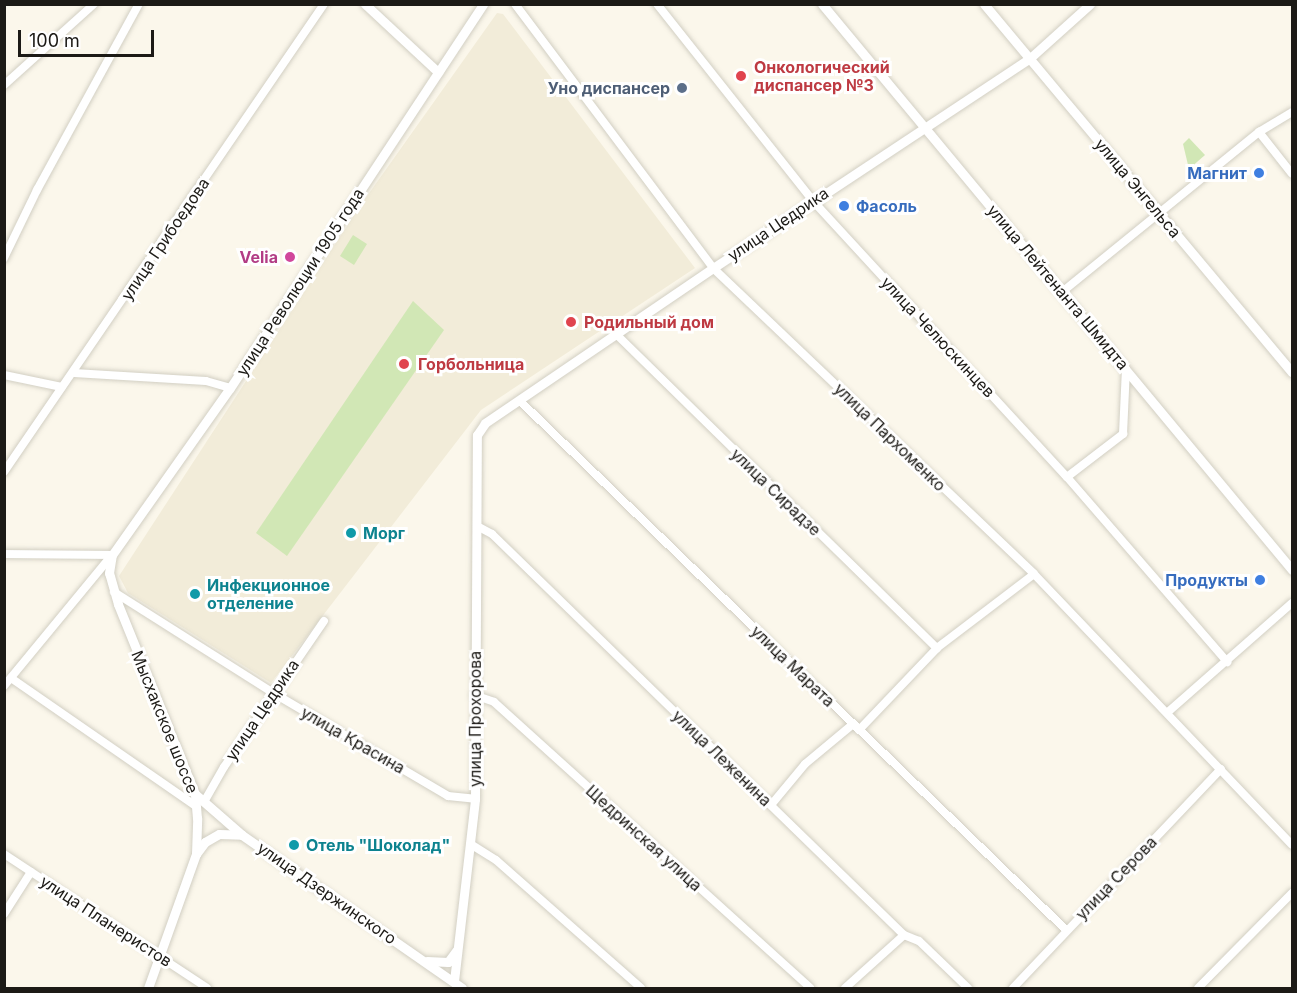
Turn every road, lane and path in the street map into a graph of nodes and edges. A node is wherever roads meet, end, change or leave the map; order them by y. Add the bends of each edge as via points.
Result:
1 (94, 4) edge
2 (132, 4) edge
3 (139, 4) edge
4 (324, 4) edge
5 (365, 4) edge
6 (483, 4) edge
7 (515, 4) edge
8 (657, 4) edge
9 (822, 4) edge
10 (984, 4) edge
11 (1090, 4) edge
12 (134, 14) junction
13 (1029, 59) junction
14 (438, 72) junction
15 (4, 85) edge
16 (1293, 112) edge
17 (923, 126) junction
18 (1259, 132) junction
19 (1293, 174) edge
20 (813, 201) junction
21 (1160, 213) junction
22 (4, 258) edge
23 (713, 268) junction
24 (1062, 292) junction
25 (617, 335) junction
26 (1126, 368) junction
27 (1293, 372) edge
28 (74, 374) junction
29 (4, 375) edge
30 (62, 387) junction
31 (230, 388) junction
32 (520, 401) junction
33 (476, 449) joint
34 (4, 472) edge
35 (1067, 477) junction
36 (477, 526) junction
37 (4, 554) edge
38 (88, 555) junction
39 (111, 557) junction
40 (1293, 570) edge
41 (1034, 574) junction
42 (94, 578) junction
43 (114, 592) junction
44 (1293, 603) edge
45 (324, 621) dead end
46 (937, 648) junction
47 (1227, 662) junction
48 (11, 678) junction
49 (4, 686) edge
50 (275, 694) junction
51 (474, 695) junction
52 (1168, 712) junction
53 (856, 727) junction
54 (1221, 769) junction
55 (195, 794) joint
56 (475, 799) junction
57 (200, 804) junction
58 (771, 805) junction
59 (242, 835) junction
60 (472, 845) junction
61 (1293, 845) edge
62 (4, 854) edge
63 (196, 854) junction
64 (31, 872) junction
65 (1293, 893) edge
66 (4, 914) edge
67 (1066, 930) junction
68 (904, 935) junction
69 (459, 943) junction
70 (161, 956) junction
71 (422, 959) junction
72 (454, 985) edge
73 (148, 988) edge
74 (207, 988) edge
75 (462, 988) edge
76 (641, 988) edge
77 (810, 988) edge
78 (845, 988) edge
79 (968, 988) edge
80 (1012, 988) edge
81 (1198, 988) edge

1 - 15 street
2 - 12 street
3 - 12 street
4 - 28 street, улица Грибоедова
5 - 14 street
6 - 14 street, улица Революции 1905 года
7 - 23 street, улица Пархоменко
8 - 20 street, улица Челюскинцев
9 - 17 street, улица Лейтенанта Шмидта
10 - 13 street, улица Энгельса
11 - 13 street, улица Цедрика
12 - 22 street
13 - 17 street, улица Цедрика
13 - 21 street, улица Энгельса
14 - 31 street, улица Революции 1905 года
16 - 18 street
17 - 20 street, улица Цедрика
17 - 24 street, улица Лейтенанта Шмидта
18 - 19 street
18 - 21 street
20 - 23 street, улица Цедрика
20 - 35 street, улица Челюскинцев
21 - 24 street
21 - 27 street, улица Энгельса
23 - 25 street, улица Цедрика
23 - 41 street, улица Пархоменко
24 - 26 street, улица Лейтенанта Шмидта
25 - 32 street, улица Цедрика
25 - 46 street, улица Сирадзе
26 - 35 street via 1123,434
26 - 40 street, улица Лейтенанта Шмидта
28 - 30 street, улица Грибоедова
28 - 31 street via 207,381
29 - 30 street
30 - 34 street, улица Грибоедова
31 - 39 street, улица Революции 1905 года
32 - 33 street, улица Цедрика via 485,423 477,435
32 - 53 street, улица Марата
33 - 36 street, улица Прохорова
35 - 47 street, улица Челюскинцев
36 - 51 street, улица Прохорова
36 - 58 street, улица Леженина via 492,534
37 - 38 street
38 - 39 street
38 - 42 street via 97,563
39 - 42 street, улица Революции 1905 года
39 - 43 street, Мысхакское шоссе
41 - 46 street
41 - 52 street, улица Пархоменко
42 - 48 street, улица Революции 1905 года
43 - 50 street, улица Красина
43 - 55 street, Мысхакское шоссе
44 - 47 street
45 - 50 street, улица Цедрика
46 - 53 street
47 - 52 street
48 - 49 street, улица Революции 1905 года
48 - 57 street, улица Дзержинского
50 - 56 street, улица Красина via 448,796
50 - 57 street, улица Цедрика
51 - 56 street, улица Прохорова
51 - 77 street, Щедринская улица via 494,702
52 - 54 street, улица Пархоменко
53 - 58 street via 805,764
53 - 67 street, улица Марата
54 - 61 street, улица Пархоменко
54 - 67 street, улица Серова
55 - 57 street, улица Дзержинского
56 - 60 street, улица Прохорова
57 - 59 street, улица Дзержинского
57 - 63 street, Мысхакское шоссе
58 - 68 street, улица Леженина
59 - 63 street via 219,834 205,842
59 - 71 street, улица Дзержинского
60 - 69 street, улица Прохорова
60 - 76 street via 496,860
62 - 64 street, улица Планеристов
63 - 70 street, Мысхакское шоссе
64 - 66 street
64 - 70 street, улица Планеристов
65 - 81 street
67 - 80 street, улица Серова
68 - 78 street
68 - 79 street, улица Леженина via 919,941
69 - 71 street via 448,962
69 - 72 street, улица Прохорова
70 - 73 street, Мысхакское шоссе
70 - 74 street, улица Планеристов
71 - 72 street, улица Дзержинского
72 - 75 street, улица Дзержинского

